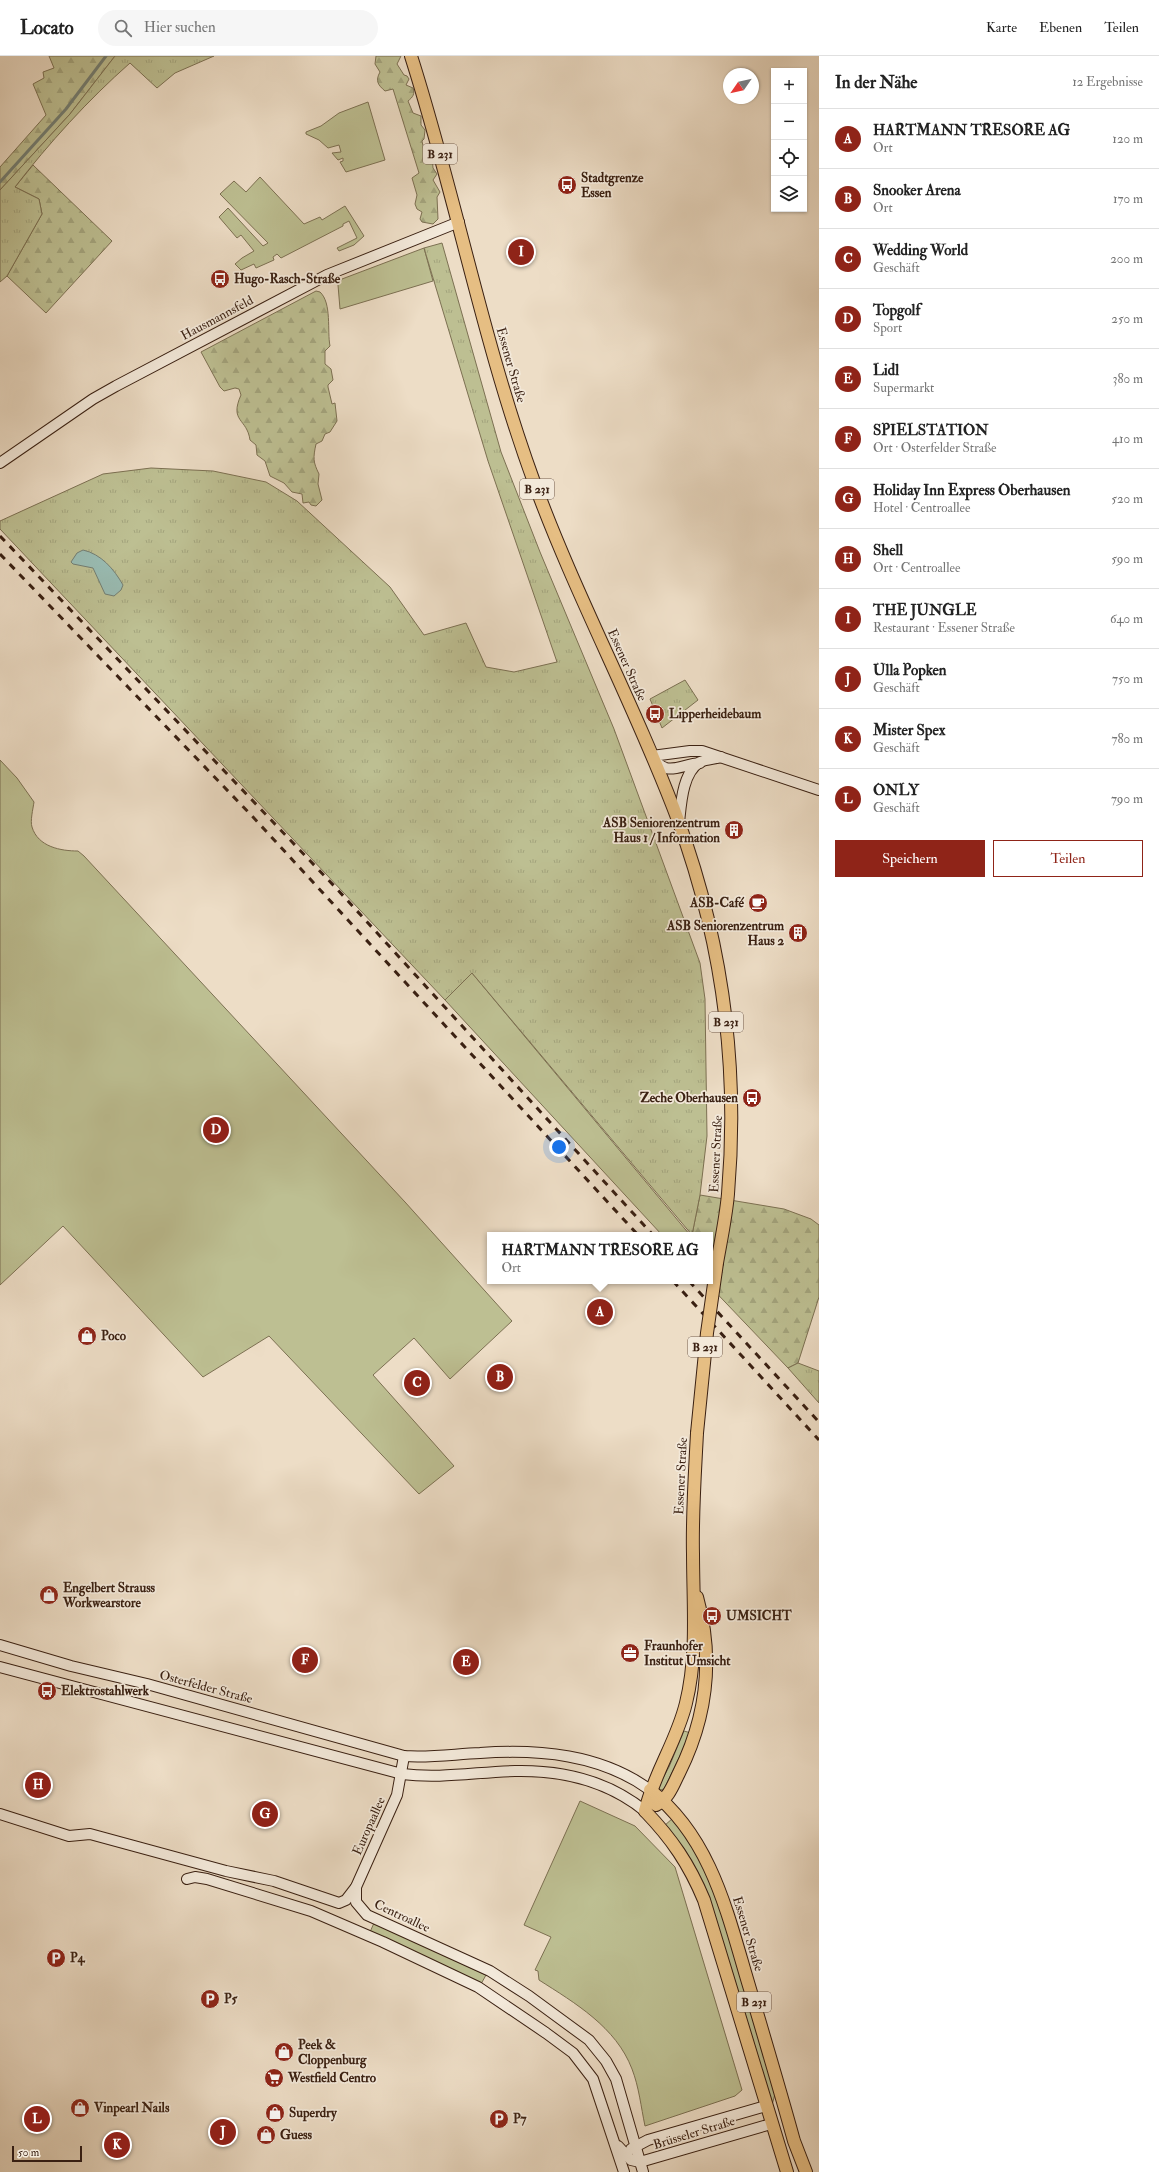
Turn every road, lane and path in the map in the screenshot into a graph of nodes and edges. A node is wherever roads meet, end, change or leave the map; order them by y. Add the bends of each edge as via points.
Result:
1 (411, 56) edge
2 (459, 222) junction
3 (0, 463) edge
4 (652, 756) junction
5 (722, 757) junction
6 (700, 763) junction
7 (819, 790) edge
8 (679, 823) junction
9 (694, 1586) junction
10 (0, 1645) edge
11 (0, 1667) edge
12 (704, 1699) junction
13 (686, 1703) junction
14 (702, 1712) junction
15 (404, 1756) junction
16 (402, 1774) junction
17 (650, 1790) junction
18 (664, 1801) junction
19 (644, 1810) junction
20 (0, 1814) edge
21 (187, 1879) dead end
22 (356, 1887) junction
23 (766, 2106) junction
24 (786, 2112) junction
25 (771, 2124) junction
26 (616, 2143) junction
27 (636, 2145) junction
28 (625, 2155) junction
29 (642, 2167) edge
30 (623, 2169) edge
31 (787, 2172) edge
32 (806, 2172) edge

1 - 2 main road, Essener Straße / B 231
2 - 3 main road, Hausmannsfeld via 327,275 93,399
2 - 4 main road, Essener Straße / B 231 via 489,342 534,482 570,572
4 - 5 main road via 697,750
4 - 6 main road via 658,765 669,769
4 - 8 main road, Essener Straße / B 231
5 - 6 main road
5 - 7 main road
6 - 8 main road via 685,784
8 - 9 main road, Essener Straße / B 231, bridge via 697,877 722,980 732,1100 728,1197 707,1333 697,1433 693,1523
9 - 12 main road, Essener Straße / B 231 via 703,1617 706,1641 707,1674
9 - 13 main road, Essener Straße / B 231 via 692,1658
10 - 15 main road, Osterfelder Straße
11 - 16 main road
12 - 13 main road
12 - 14 main road, Essener Straße / B 231
13 - 14 main road
13 - 17 main road, Essener Straße / B 231 via 673,1743
14 - 18 main road, Essener Straße / B 231 via 691,1748
15 - 16 main road
15 - 17 main road, Osterfelder Straße via 543,1752 604,1765
16 - 19 main road via 423,1776 515,1771 550,1772 580,1778 612,1790 626,1796
16 - 22 main road, Europaallee via 397,1796
17 - 18 main road, Essener Straße / B 231
17 - 19 main road, Essener Straße / B 231
18 - 19 main road
18 - 24 main road, Essener Straße / B 231 via 692,1833 716,1881
19 - 23 main road, B 231 via 676,1846 704,1900
20 - 22 main road via 69,1836 90,1834 226,1872 274,1882 334,1902 346,1900
21 - 26 main road via 195,1877 207,1880 311,1911 449,1972 492,1996 560,2043 583,2065 598,2089
22 - 27 main road, Centroallee via 356,1902 363,1912 490,1971 589,2040 606,2061 616,2079
23 - 24 main road
23 - 25 main road, B 231
23 - 27 main road, Brüsseler Straße
24 - 25 main road
24 - 32 main road, Essener Straße / B 231
25 - 29 main road, Brüsseler Straße
25 - 31 main road, B 231
26 - 28 main road, Brüsseler Straße
26 - 30 main road
27 - 28 main road, Brüsseler Straße
27 - 29 main road, Centroallee
28 - 29 main road, Brüsseler Straße
28 - 30 main road

